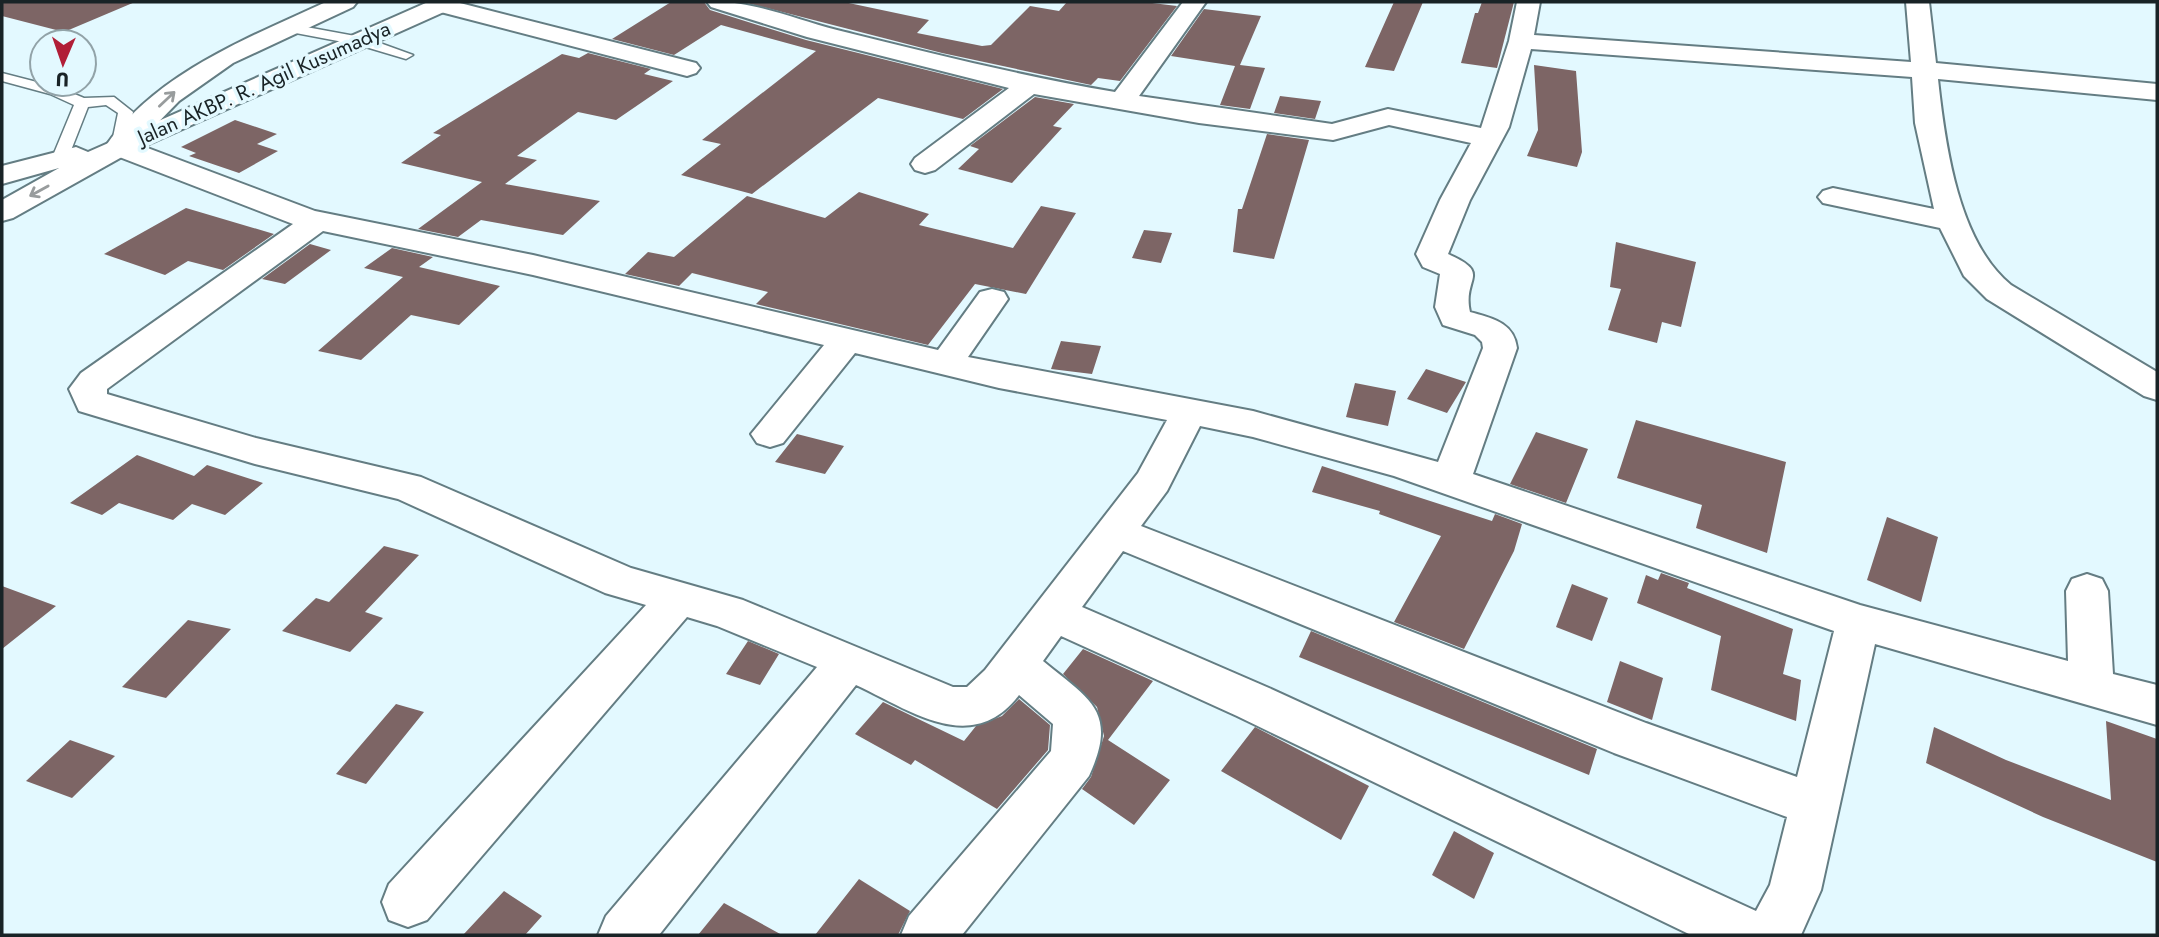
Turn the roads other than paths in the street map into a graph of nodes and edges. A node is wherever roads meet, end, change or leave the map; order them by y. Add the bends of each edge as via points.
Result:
1 (345, 2) edge
2 (719, 2) edge
3 (1195, 2) edge
4 (1528, 2) edge
5 (1918, 2) edge
6 (444, 3) edge
7 (290, 28) junction
8 (361, 41) junction
9 (1521, 41) junction
10 (406, 55) dead end
11 (687, 68) dead end
12 (1924, 71) junction
13 (9, 79) edge
14 (1029, 85) junction
15 (2157, 92) edge
16 (1122, 102) junction
17 (82, 103) junction
18 (1488, 138) junction
19 (119, 147) junction
20 (60, 158) junction
21 (925, 164) dead end
22 (2, 176) edge
23 (1833, 197) dead end
24 (2, 212) edge
25 (1937, 220) junction
26 (317, 221) junction
27 (992, 299) dead end
28 (845, 342) junction
29 (946, 364) junction
30 (2157, 388) edge
31 (1189, 412) junction
32 (770, 434) dead end
33 (1451, 480) junction
34 (1116, 532) junction
35 (2087, 591) dead end
36 (678, 598) junction
37 (1054, 614) junction
38 (1858, 622) junction
39 (849, 661) junction
40 (1015, 665) junction
41 (2091, 685) junction
42 (2157, 705) edge
43 (1814, 805) junction
44 (408, 902) dead end
45 (625, 935) edge
46 (929, 935) edge
47 (1748, 935) edge
48 (1773, 935) edge

1 - 7 street
2 - 14 street via 816,32
3 - 16 street
4 - 9 street
5 - 12 street
6 - 8 street, Jalan AKBP. R. Agil Kusumadya
6 - 11 street
7 - 8 lane
19 -> 7 street via 180,88 224,58
8 - 10 lane
8 - 19 street, Jalan AKBP. R. Agil Kusumadya
9 - 12 street
9 - 18 street
12 - 15 street
12 - 25 street
13 - 17 lane
14 - 16 street
14 - 21 street
16 - 18 street via 1333,132 1388,117
17 - 19 lane via 108,100 127,112
17 - 20 lane
18 - 33 street via 1432,254 1434,260 1457,270 1455,318 1487,328 1499,338 1500,348
19 - 20 street
19 -> 24 street
19 - 26 street
20 - 22 street
23 - 25 street
25 - 30 street via 1980,276 1999,292
26 - 28 street via 533,265
26 - 36 street via 94,381 87,388 92,402 255,451 407,487 620,581
27 - 29 street
28 - 29 street
28 - 32 street
29 - 31 street
31 - 33 street via 1252,424
31 - 34 street via 1153,481
33 - 38 street
34 - 37 street
34 - 43 street via 1631,738
35 - 41 street
36 - 39 street via 728,612
36 - 44 street
37 - 40 street
37 - 47 street
38 - 41 street
38 - 43 street
39 - 40 street via 964,709 987,699
39 - 45 street
40 - 46 street via 1076,715 1078,738 1072,761
41 - 42 street
43 - 48 street via 1795,890

